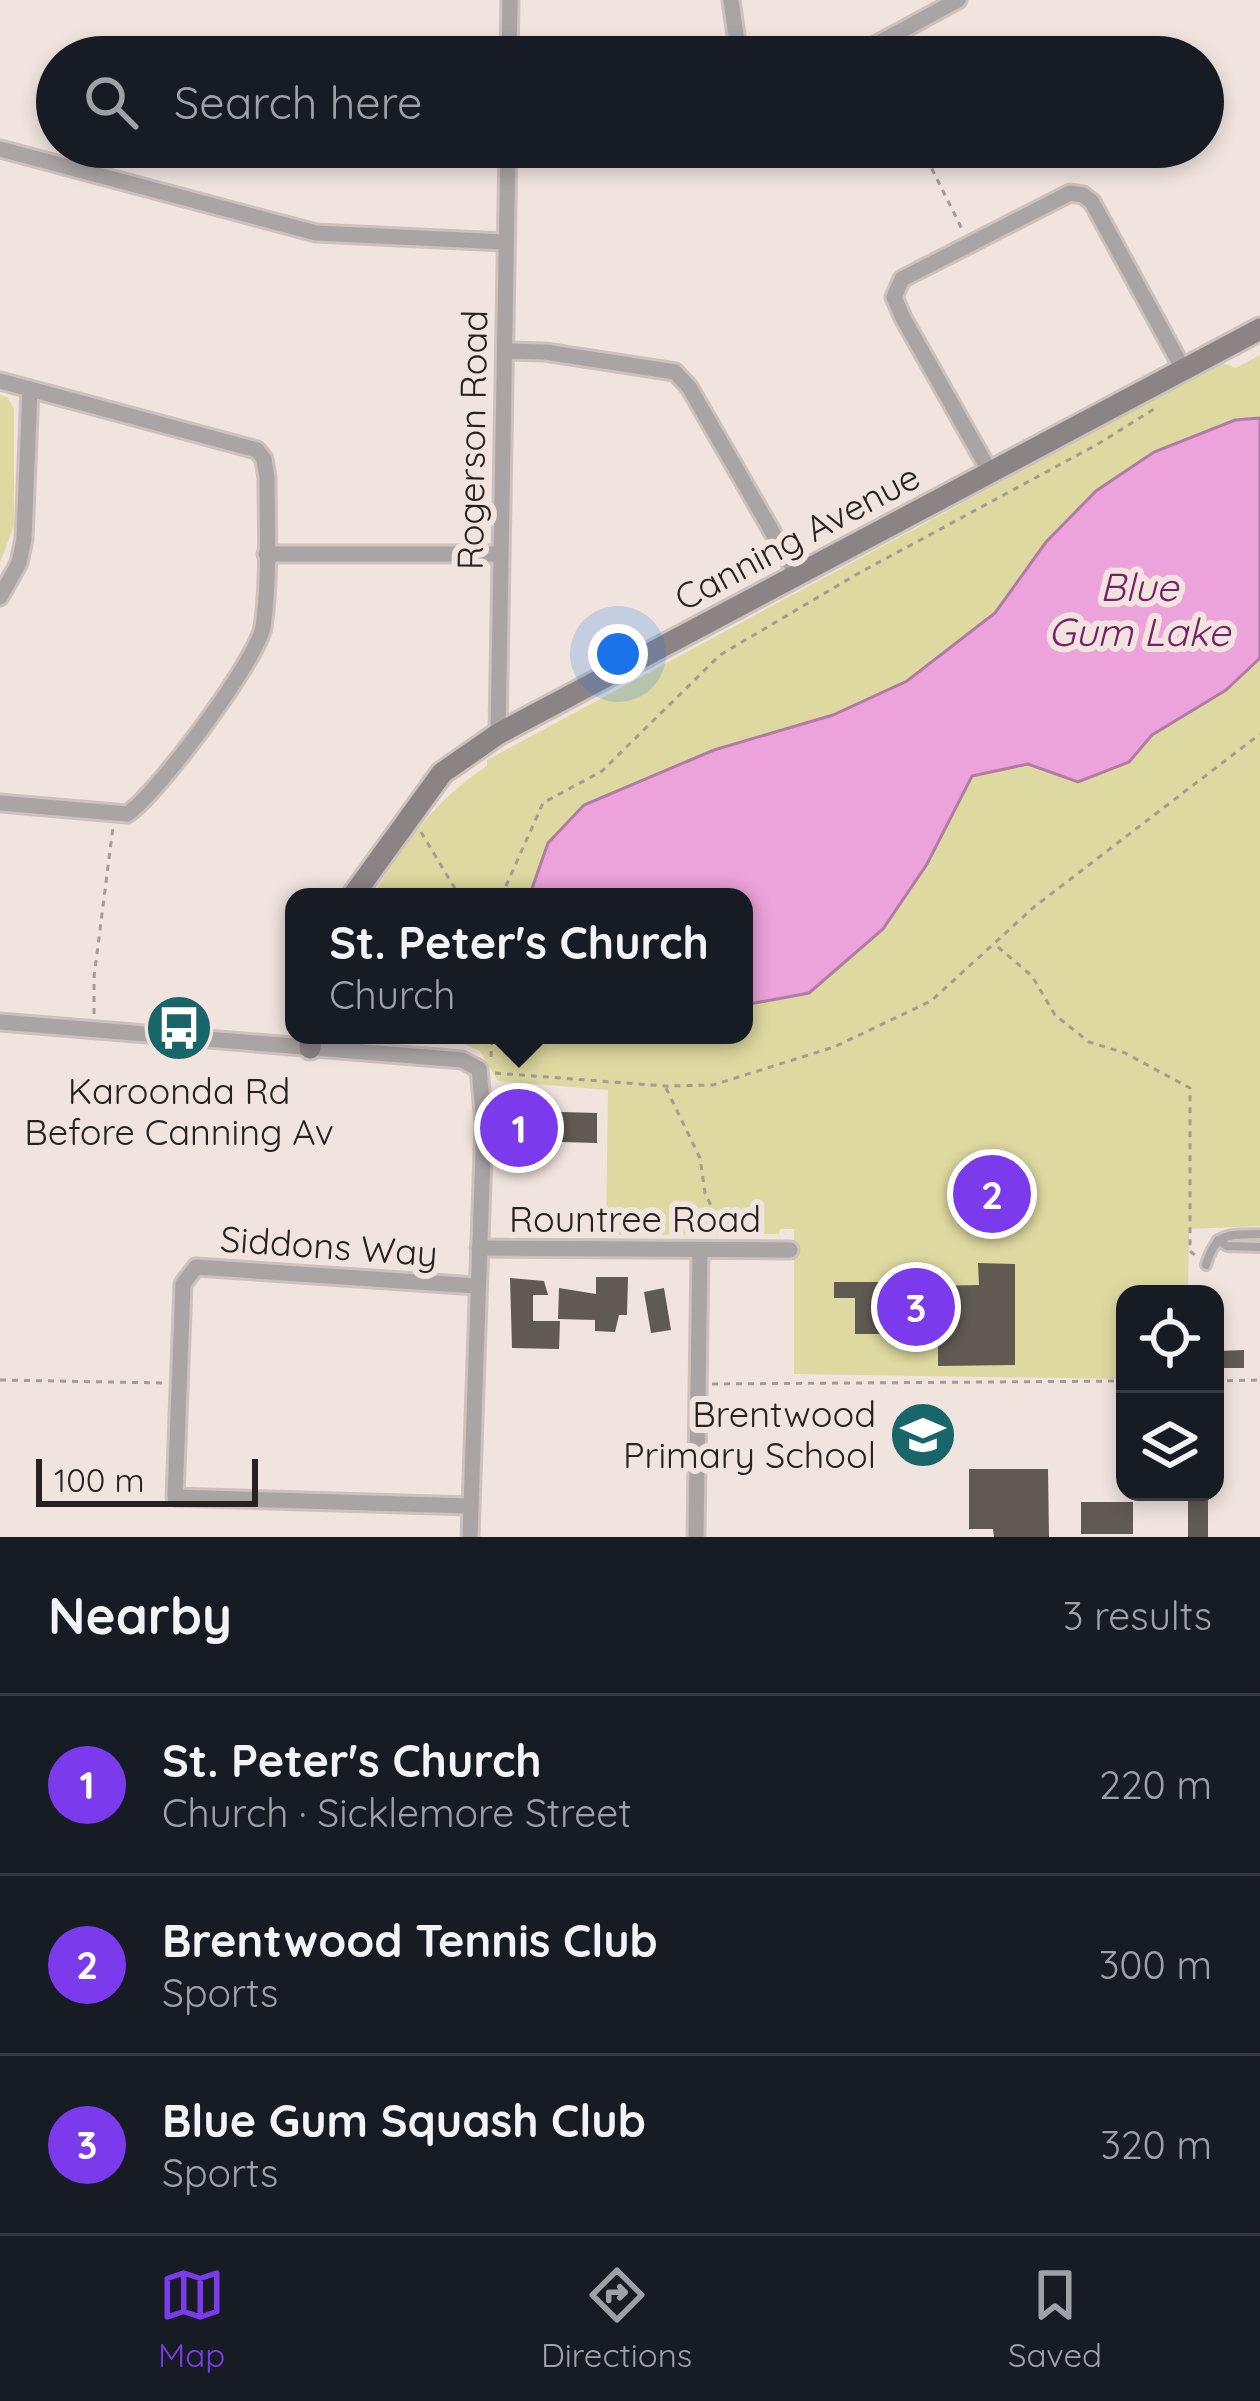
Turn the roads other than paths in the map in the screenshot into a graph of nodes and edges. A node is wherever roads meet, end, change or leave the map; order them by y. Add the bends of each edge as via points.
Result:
1 (510, 0) edge
2 (730, 0) edge
3 (958, 0) edge
4 (509, 36) edge
5 (736, 36) edge
6 (892, 36) edge
7 (0, 149) edge
8 (36, 159) edge
9 (71, 168) edge
10 (507, 168) edge
11 (503, 242) junction
12 (1260, 329) edge
13 (505, 351) junction
14 (1183, 369) junction
15 (0, 381) edge
16 (30, 389) junction
17 (990, 472) junction
18 (266, 554) junction
19 (499, 554) junction
20 (797, 575) junction
21 (0, 597) edge
22 (498, 734) junction
23 (0, 803) edge
24 (358, 888) edge
25 (0, 1022) edge
26 (285, 1041) edge
27 (327, 1044) edge
28 (1260, 1234) edge
29 (1218, 1240) junction
30 (1260, 1246) edge
31 (478, 1248) junction
32 (700, 1250) junction
33 (790, 1250) dead end
34 (1206, 1265) road end
35 (476, 1286) junction
36 (470, 1506) junction
37 (470, 1537) edge
38 (696, 1537) edge

1 - 4 street
2 - 5 street
3 - 6 street
7 - 8 street
9 - 11 street via 316,233
10 - 11 street, Rogerson Road
11 - 13 street, Rogerson Road
12 - 14 street, Canning Avenue
13 - 19 street, Rogerson Road
13 - 20 street via 675,373
14 - 17 street, Canning Avenue
14 - 17 street via 1083,194 1070,193 969,243 902,279 894,297
15 - 16 street
16 - 18 street via 256,450 267,478
16 - 21 street via 24,539
17 - 20 street, Canning Avenue
18 - 19 street
18 - 23 street via 262,632 251,655 141,805 127,814
19 - 22 street, Rogerson Road
20 - 22 street, Canning Avenue
22 - 24 street, Canning Avenue via 442,773
25 - 26 street
27 - 31 street via 462,1060 479,1069
28 - 29 lane
29 - 30 lane
29 - 34 lane
31 - 32 street, Rountree Road
31 - 35 street
32 - 33 street, Rountree Road
32 - 38 street
35 - 36 street
35 - 36 street, Siddons Way via 196,1267 183,1284 172,1503
36 - 37 street

